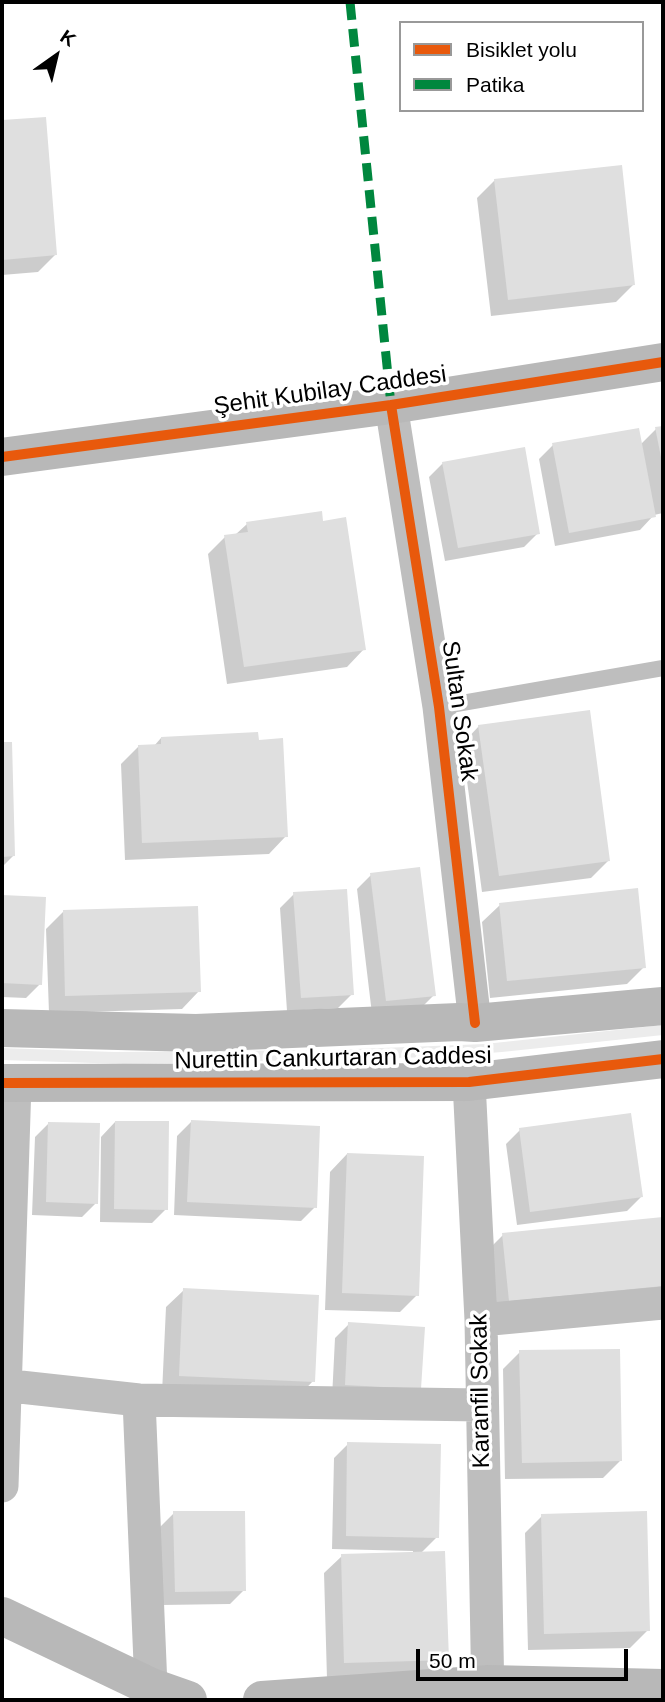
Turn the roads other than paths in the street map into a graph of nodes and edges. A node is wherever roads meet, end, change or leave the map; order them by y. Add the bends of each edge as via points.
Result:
1 (663, 362) edge
2 (391, 405) junction
3 (2, 457) edge
4 (663, 668) edge
5 (439, 707) junction
6 (663, 1006) edge
7 (475, 1023) junction
8 (2, 1028) edge
9 (663, 1059) edge
10 (469, 1082) junction
11 (8, 1083) edge
12 (663, 1303) edge
13 (481, 1320) junction
14 (3, 1385) edge
15 (139, 1400) junction
16 (481, 1405) junction
17 (2, 1486) edge
18 (2, 1616) edge
19 (151, 1687) junction
20 (663, 1688) edge
21 (489, 1692) edge
22 (188, 1700) edge
23 (262, 1700) edge

1 - 2 street, Şehit Kubilay Caddesi
2 - 3 street, Şehit Kubilay Caddesi
2 - 5 street, Sultan Sokak
4 - 5 lane
5 - 7 street, Sultan Sokak
6 - 7 street, Nurettin Cankurtaran Caddesi
7 - 8 street, Nurettin Cankurtaran Caddesi via 196,1033
9 - 10 street, Nurettin Cankurtaran Caddesi
10 - 11 street, Nurettin Cankurtaran Caddesi
10 - 13 street, Karanfil Sokak
11 - 14 street
12 - 13 street
13 - 16 street, Karanfil Sokak
14 - 15 street
14 - 17 street
15 - 16 street
15 - 19 street
16 - 21 street, Karanfil Sokak
18 - 19 street
19 - 22 street
20 - 21 street
21 - 23 street

